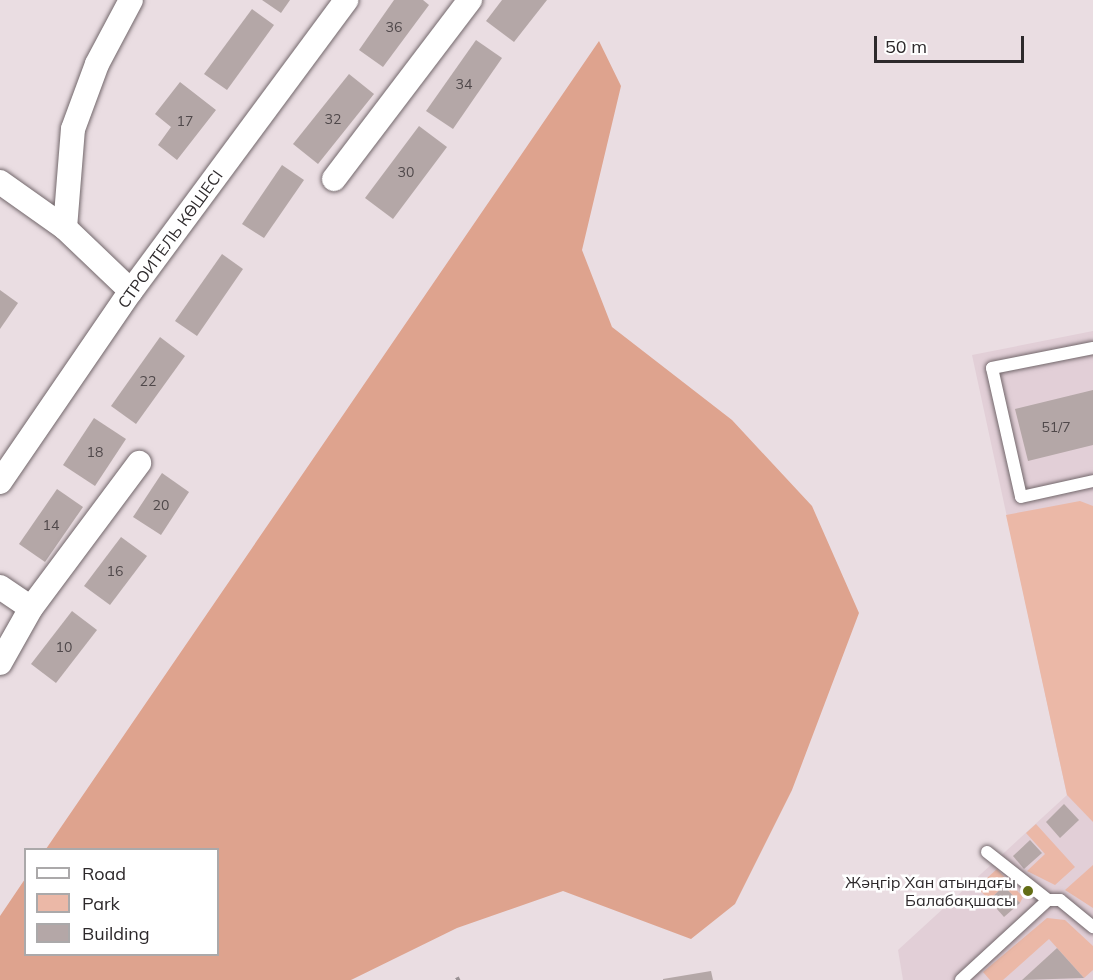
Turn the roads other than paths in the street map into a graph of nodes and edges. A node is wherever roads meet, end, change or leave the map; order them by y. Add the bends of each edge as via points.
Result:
1 (131, 0) edge
2 (346, 0) edge
3 (470, 0) edge
4 (333, 179) dead end
5 (0, 182) edge
6 (65, 228) junction
7 (131, 291) junction
8 (1093, 348) edge
9 (139, 463) dead end
10 (1093, 481) edge
11 (0, 482) edge
12 (0, 587) edge
13 (31, 608) junction
14 (0, 663) edge
15 (987, 852) dead end
16 (1048, 900) junction
17 (1093, 927) edge
18 (961, 980) edge

1 - 6 street via 98,64 73,129
2 - 7 street, СТРОИТЕЛЬ КӨШЕСІ
3 - 4 street
5 - 6 street
6 - 7 street
7 - 11 street, СТРОИТЕЛЬ КӨШЕСІ
8 - 10 lane via 992,368 1021,497
9 - 13 street
12 - 13 street
13 - 14 street
15 - 16 lane
16 - 17 lane via 1060,900
16 - 18 lane

